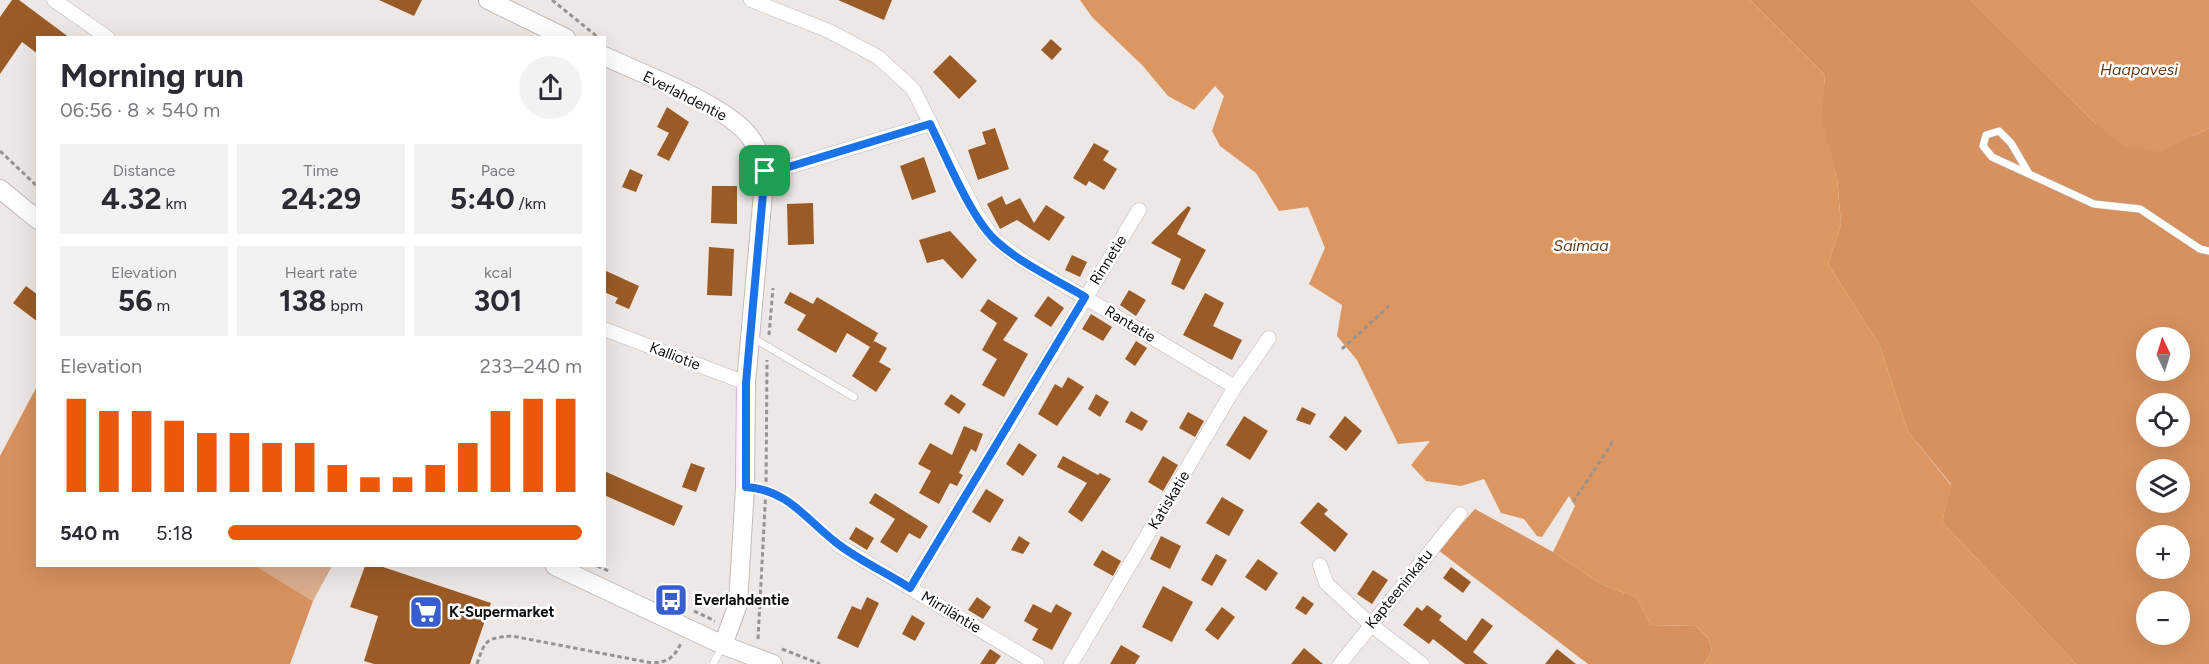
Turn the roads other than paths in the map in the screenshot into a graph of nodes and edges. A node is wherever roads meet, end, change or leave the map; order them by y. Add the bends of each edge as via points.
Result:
1 (54, 0) edge
2 (488, 0) edge
3 (751, 0) edge
4 (105, 36) edge
5 (562, 36) edge
6 (606, 57) edge
7 (930, 124) junction
8 (765, 171) junction
9 (2028, 172) junction
10 (0, 189) edge
11 (1139, 210) dead end
12 (36, 218) edge
13 (2209, 251) edge
14 (1085, 297) junction
15 (606, 330) edge
16 (750, 336) junction
17 (1269, 338) dead end
18 (746, 383) junction
19 (1235, 387) junction
20 (854, 398) dead end
21 (1460, 514) dead end
22 (838, 545) road end
23 (1320, 565) dead end
24 (558, 567) edge
25 (910, 588) junction
26 (1370, 624) junction
27 (723, 645) junction
28 (776, 656) edge
29 (713, 664) edge
30 (1036, 664) edge
31 (1071, 664) edge
32 (1340, 664) edge
33 (1422, 664) edge

1 - 4 street
2 - 5 street
3 - 7 street, Rantatie via 820,27 878,57 913,89
6 - 8 street, Everlahdentie via 736,123 761,154
7 - 8 street
7 - 14 street, Rantatie via 976,213 994,239
8 - 16 street, Everlahdentie
9 - 9 lane via 2000,131 1986,135 1983,146 1992,157
9 - 13 lane via 2094,204 2140,209
10 - 12 street
11 - 14 street, Rinnetie
14 - 19 street, Rantatie
14 - 25 street, Rinnetie
15 - 18 street, Kalliotie
16 - 18 street, Everlahdentie
16 - 20 lane
17 - 19 street, Katiskatie
18 - 27 street, Everlahdentie via 746,487 738,604
19 - 31 street, Katiskatie
21 - 26 street, Kapteeninkatu
22 - 25 street, Mirriläntie
23 - 26 street via 1326,583
24 - 27 street via 692,620
25 - 30 street, Mirriläntie
26 - 32 street, Kapteeninkatu
26 - 33 street
27 - 28 street
27 - 29 lane

